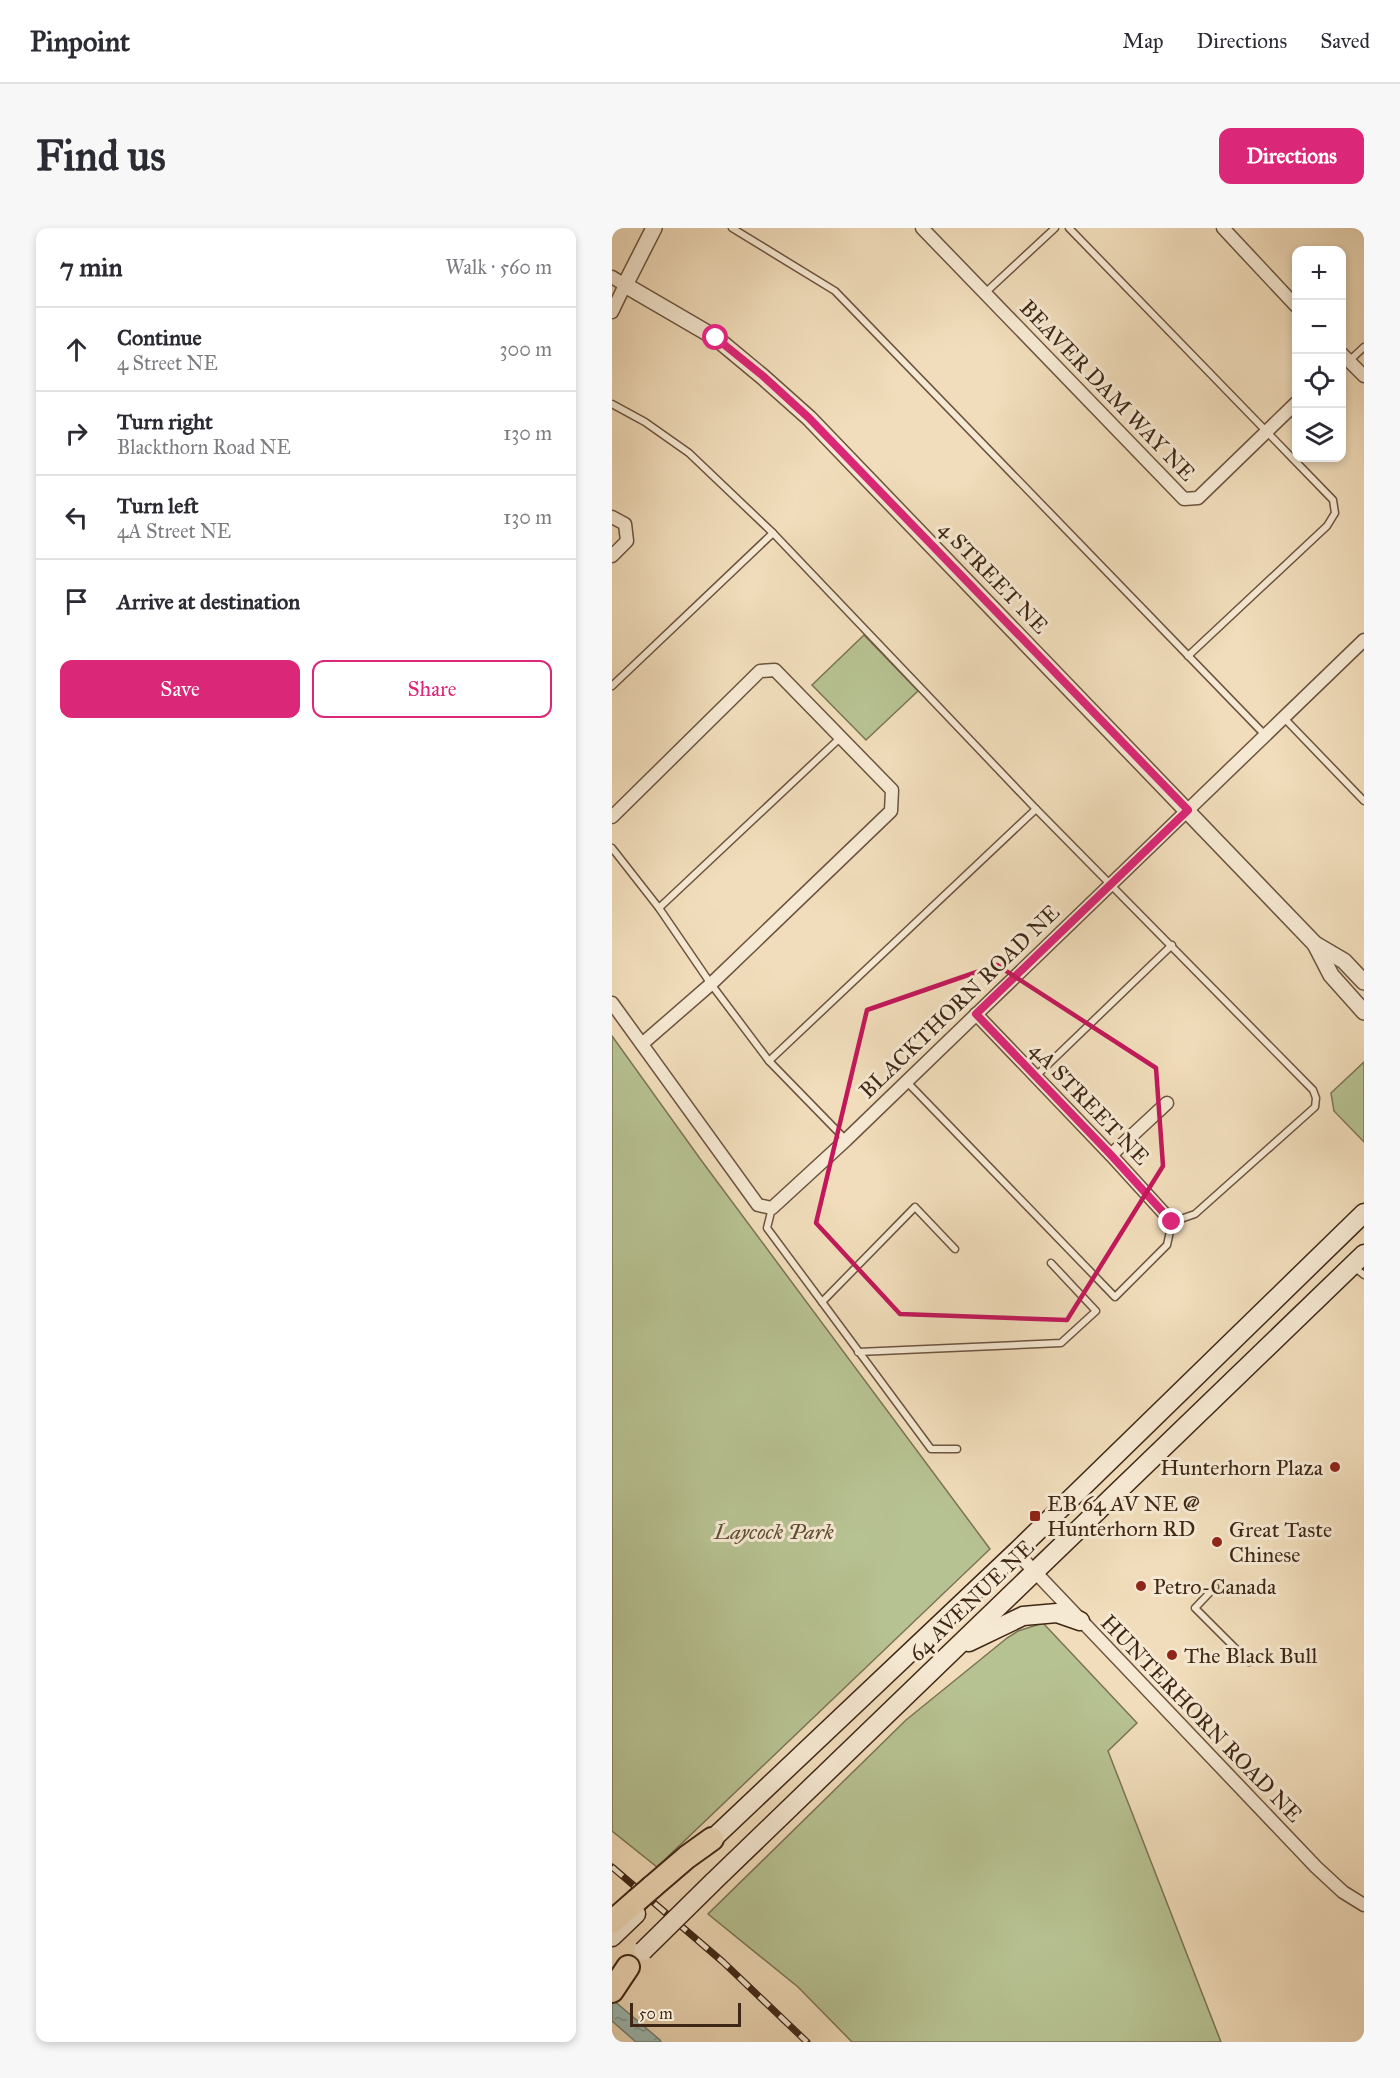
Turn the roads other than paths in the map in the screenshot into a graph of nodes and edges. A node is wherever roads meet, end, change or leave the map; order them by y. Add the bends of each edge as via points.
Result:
1 (654, 228) edge
2 (732, 228) edge
3 (922, 228) edge
4 (1055, 228) edge
5 (1069, 228) edge
6 (1223, 228) edge
7 (619, 281) edge
8 (985, 294) junction
9 (1292, 302) edge
10 (612, 312) edge
11 (1364, 347) edge
12 (1346, 357) edge
13 (1346, 360) edge
14 (1364, 376) edge
15 (612, 404) edge
16 (1292, 407) edge
17 (1267, 431) junction
18 (612, 517) edge
19 (773, 533) junction
20 (612, 556) edge
21 (1364, 640) edge
22 (1188, 656) junction
23 (612, 686) edge
24 (1284, 718) junction
25 (1265, 736) junction
26 (840, 738) junction
27 (1364, 801) edge
28 (1036, 809) junction
29 (1188, 810) junction
30 (612, 817) edge
31 (612, 848) edge
32 (1112, 883) junction
33 (659, 908) junction
34 (1315, 944) junction
35 (1172, 945) junction
36 (1364, 982) edge
37 (711, 984) junction
38 (612, 1003) edge
39 (1364, 1012) edge
40 (976, 1014) junction
41 (642, 1044) junction
42 (769, 1061) junction
43 (1036, 1076) junction
44 (906, 1080) junction
45 (1167, 1103) dead end
46 (846, 1140) junction
47 (1111, 1155) junction
48 (772, 1208) junction
49 (1364, 1213) edge
50 (1172, 1222) junction
51 (955, 1249) dead end
52 (1052, 1263) dead end
53 (1360, 1265) edge
54 (822, 1302) junction
55 (858, 1352) junction
56 (957, 1449) dead end
57 (1016, 1552) junction
58 (1034, 1572) junction
59 (1215, 1587) dead end
60 (1080, 1621) junction
61 (949, 1653) junction
62 (1249, 1662) dead end
63 (712, 1839) joint
64 (660, 1885) junction
65 (1364, 1905) edge
66 (612, 1922) edge
67 (612, 1937) edge
68 (620, 1975) edge
69 (612, 1990) edge

1 - 7 street
2 - 22 lane via 835,291
3 - 8 street, BEAVER DAM WAY NE
4 - 8 lane
5 - 17 lane
6 - 9 street
7 - 10 street
7 - 29 street, 4 STREET NE via 716,338 809,418
8 - 17 street, BEAVER DAM WAY NE via 1184,499 1198,498
11 - 12 lane
13 - 14 street
15 - 19 lane via 689,453
16 - 17 street, BEAVER DAM WAY NE
17 - 22 lane via 1333,500 1335,513 1327,526
18 - 20 street via 625,524 627,541
19 - 23 lane
19 - 28 lane
21 - 24 street, BLACKTHORN ROAD NE
22 - 25 lane
24 - 25 street, BLACKTHORN ROAD NE
24 - 27 lane
25 - 29 street, BLACKTHORN ROAD NE
26 - 30 street via 775,670 760,671
26 - 33 lane
26 - 37 street via 892,790 891,811
28 - 32 lane
28 - 42 lane
29 - 32 street, BLACKTHORN ROAD NE
29 - 34 street, 4 STREET NE
31 - 33 lane
32 - 35 lane
32 - 40 street, BLACKTHORN ROAD NE
33 - 37 lane
34 - 36 street, 4 STREET NE via 1344,961
34 - 39 street, 4 STREET NE via 1331,975
35 - 43 lane
35 - 50 lane via 1313,1090 1316,1098 1315,1107 1195,1214
37 - 41 street
37 - 42 lane
38 - 41 street
40 - 43 street, 4A STREET NE
40 - 44 street, BLACKTHORN ROAD NE
41 - 48 street via 758,1205
42 - 46 lane
43 - 47 street, 4A STREET NE
44 - 46 street, BLACKTHORN ROAD NE
44 - 50 lane via 1115,1297 1167,1245
45 - 47 street
46 - 48 street, BLACKTHORN ROAD NE
47 - 50 street, 4A STREET NE
48 - 54 lane via 767,1228
49 - 57 main road, 64 AVENUE NE
51 - 54 lane via 915,1207
52 - 55 lane via 1096,1311 1061,1343
53 - 58 main road, 64 AVENUE NE
54 - 55 lane
55 - 56 lane via 931,1449
57 - 58 street, HUNTERHORN ROAD NE
57 - 63 main road, 64 AVENUE NE
58 - 60 street, HUNTERHORN ROAD NE
58 - 61 main road, 64 AVENUE NE
59 - 62 lane via 1195,1608
60 - 61 main road via 1057,1613 1023,1616
60 - 65 street, HUNTERHORN ROAD NE via 1316,1867
61 - 68 main road, 64 AVENUE NE, bridge
63 - 64 highway
64 - 66 highway
64 - 67 main road
68 - 69 highway

